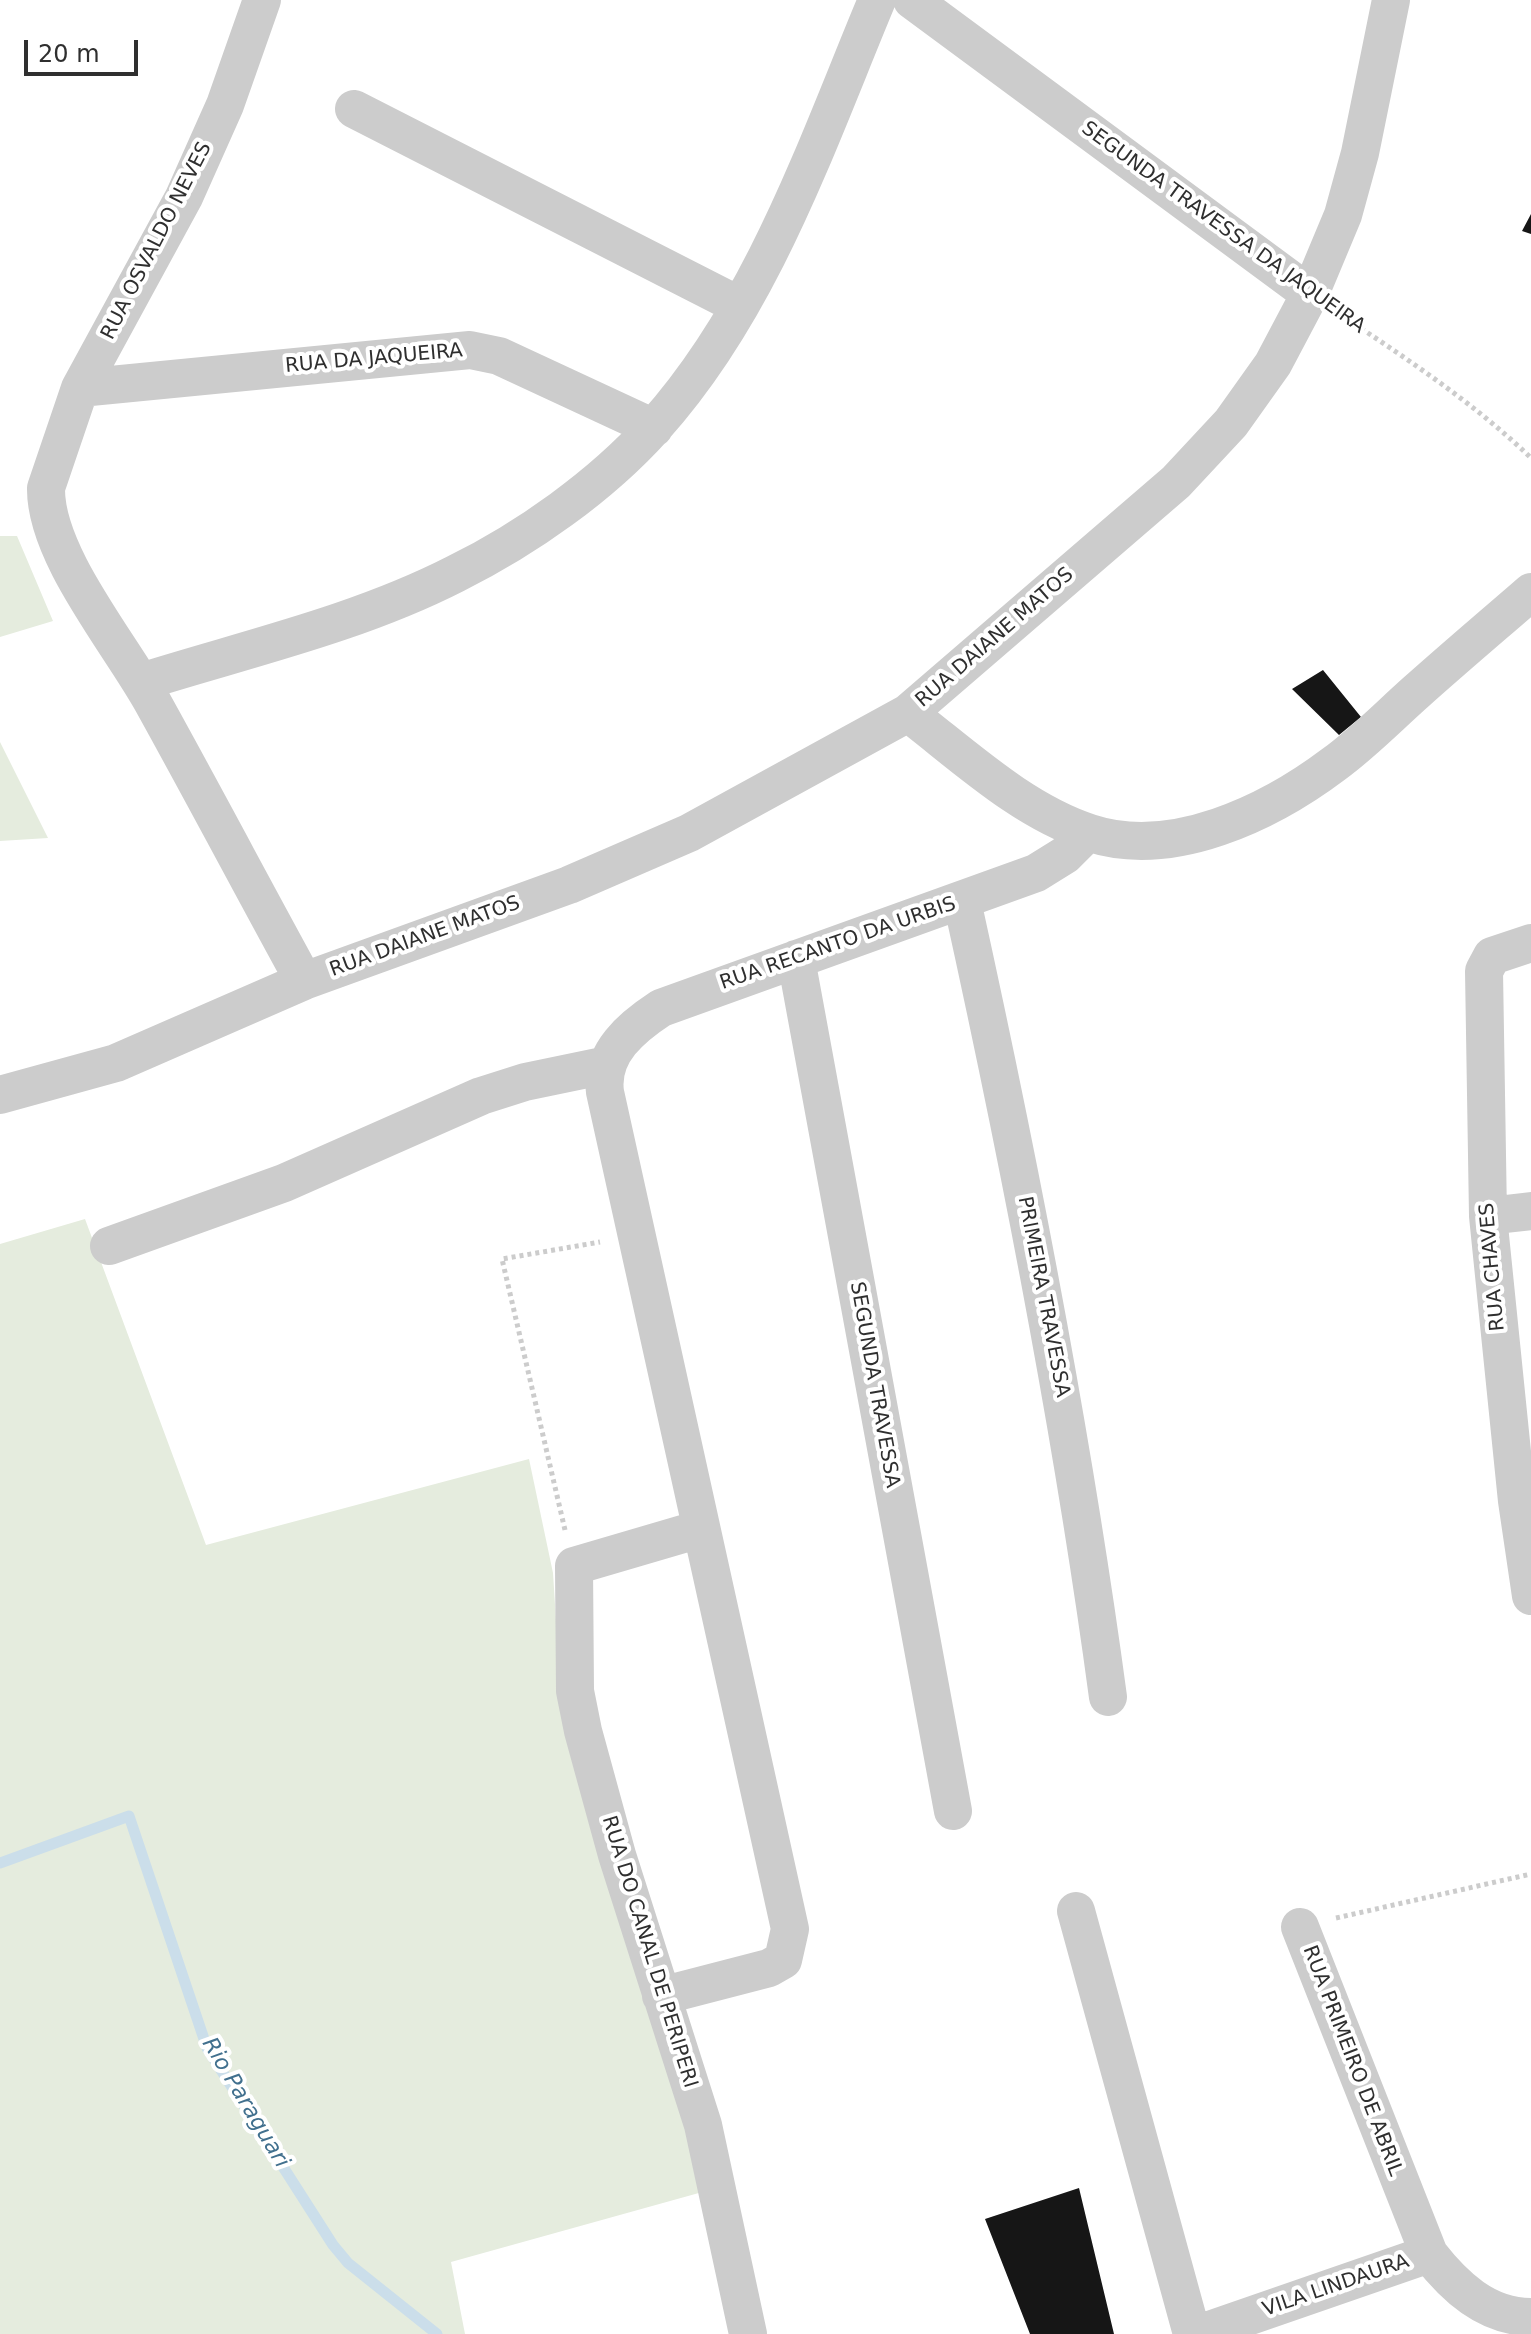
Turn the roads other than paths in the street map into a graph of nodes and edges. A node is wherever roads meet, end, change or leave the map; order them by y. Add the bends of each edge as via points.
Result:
1 (262, 0) edge
2 (877, 0) edge
3 (912, 0) edge
4 (1391, 0) edge
5 (354, 109) dead end
6 (1310, 294) junction
7 (740, 306) junction
8 (80, 388) junction
9 (654, 428) junction
10 (1531, 592) edge
11 (141, 682) junction
12 (908, 713) junction
13 (1087, 833) junction
14 (962, 901) junction
15 (1519, 946) edge
16 (796, 959) junction
17 (304, 981) junction
18 (606, 1069) junction
19 (0, 1095) edge
20 (1531, 1211) edge
21 (1488, 1216) junction
22 (109, 1246) dead end
23 (1516, 1357) edge
24 (700, 1529) junction
25 (1531, 1596) edge
26 (1108, 1697) dead end
27 (953, 1811) dead end
28 (1076, 1911) dead end
29 (1300, 1927) road end
30 (661, 1996) junction
31 (1429, 2254) junction
32 (1531, 2317) edge
33 (748, 2334) edge
34 (1192, 2334) edge
35 (1198, 2334) edge

1 - 8 street, RUA OSVALDO NEVES via 225,105 184,197
2 - 7 street via 785,219
3 - 6 street, SEGUNDA TRAVESSA DA JAQUEIRA
4 - 6 street, RUA DAIANE MATOS via 1357,165
5 - 7 street
6 - 12 street, RUA DAIANE MATOS via 1273,364 1231,423 1176,482
7 - 9 street
8 - 9 street, RUA DA JAQUEIRA via 470,350 499,356
8 - 11 street, RUA DAIANE MATOS via 46,488 48,518 58,545
9 - 11 street via 603,476 457,574 350,618
10 - 13 street via 1335,764 1275,803 1226,823 1165,838
11 - 17 street, RUA DAIANE MATOS
12 - 13 street via 1025,802
12 - 17 street, RUA DAIANE MATOS via 689,833 569,885
13 - 14 street, RUA RECANTO DA URBIS via 1051,865
14 - 16 street, RUA RECANTO DA URBIS
14 - 26 street, PRIMEIRA TRAVESSA via 1081,1500
15 - 21 street, RUA CHAVES via 1492,956 1484,971
16 - 18 street, RUA RECANTO DA URBIS via 661,1008 632,1029
16 - 27 street, SEGUNDA TRAVESSA
17 - 19 street, RUA DAIANE MATOS via 116,1063
18 - 22 street via 481,1096 284,1183
18 - 24 street via 605,1092
20 - 21 street
21 - 23 street, RUA CHAVES
23 - 25 street, RUA CHAVES
24 - 30 street via 790,1929 783,1960 769,1968
24 - 30 street, RUA DO CANAL DE PERIPERI via 574,1566 575,1691 583,1731
28 - 34 street
29 - 31 street, RUA PRIMEIRO DE ABRIL
30 - 33 street, RUA DO CANAL DE PERIPERI via 703,2125
31 - 32 street, RUA PRIMEIRO DE ABRIL via 1455,2286 1484,2305
31 - 35 street, VILA LINDAURA

